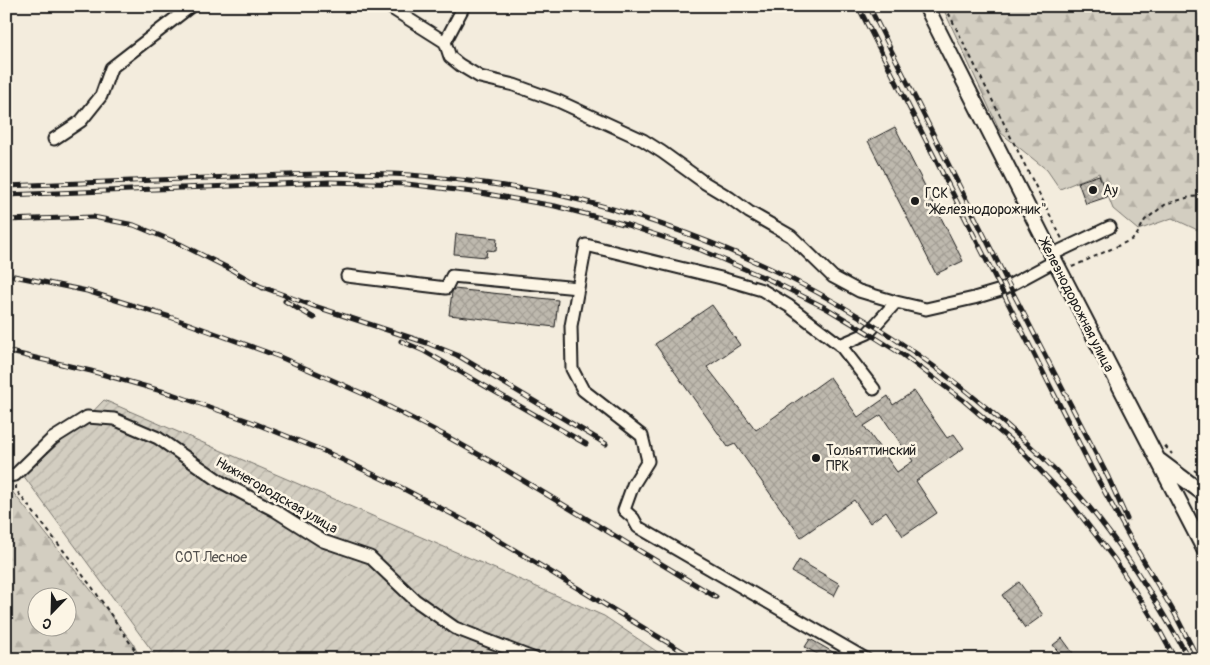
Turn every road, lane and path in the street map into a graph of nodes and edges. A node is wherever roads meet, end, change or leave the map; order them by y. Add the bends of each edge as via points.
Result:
1 (191, 6) edge
2 (388, 6) edge
3 (464, 6) edge
4 (926, 6) edge
5 (945, 6) edge
6 (445, 42) junction
7 (54, 139) dead end
8 (1204, 196) edge
9 (1110, 227) dead end
10 (1064, 248) junction
11 (1053, 258) junction
12 (347, 276) dead end
13 (578, 288) junction
14 (896, 302) junction
15 (840, 345) junction
16 (874, 389) dead end
17 (1164, 444) dead end
18 (1173, 455) dead end
19 (1156, 458) junction
20 (1188, 466) dead end
21 (11, 476) edge
22 (1204, 477) edge
23 (1204, 494) edge
24 (1204, 549) edge
25 (141, 659) edge
26 (535, 659) edge
27 (866, 659) edge

1 - 7 street via 111,68 101,96 81,120
2 - 6 street
3 - 6 street
4 - 11 main road, Железнодорожная улица
5 - 10 path
6 - 14 street via 450,57 480,77 558,101 649,144 748,212 791,236 833,277 859,291
8 - 10 path via 1166,204 1145,220 1135,238 1072,267
9 - 10 street
10 - 11 street
11 - 14 street via 1010,287 974,298 926,309
11 - 19 main road, Железнодорожная улица
12 - 13 street via 446,288 452,276
13 - 15 street via 586,245 762,290
13 - 27 street via 571,326 572,369 583,390 642,436 648,461 633,485 624,510 638,527
14 - 15 street via 868,332
15 - 16 street
17 - 18 path
19 - 23 main road
19 - 24 main road, Железнодорожная улица
20 - 22 path
21 - 25 path via 16,490 92,587
21 - 26 street, Нижнегородская улица via 52,439 87,417 114,419 158,438 221,482 323,541 370,557 415,600 455,628

